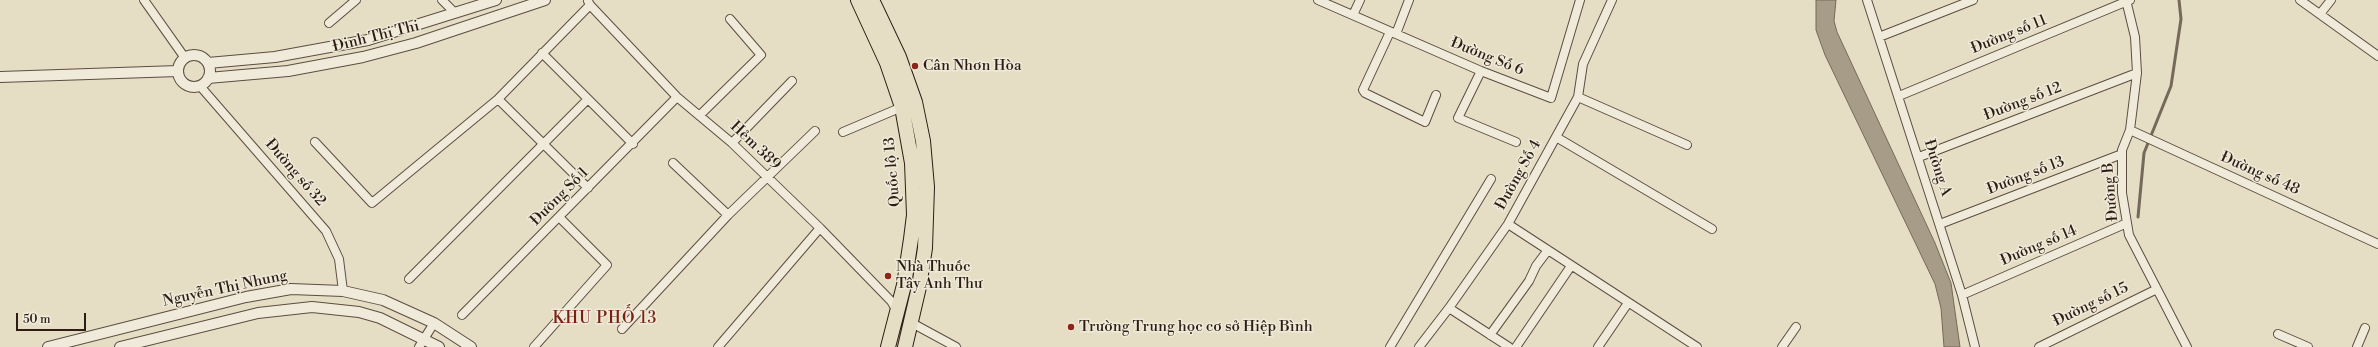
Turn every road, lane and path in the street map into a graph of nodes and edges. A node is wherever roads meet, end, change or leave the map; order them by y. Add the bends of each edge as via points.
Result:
1 (144, 0) edge
2 (356, 0) edge
3 (442, 0) edge
4 (496, 0) edge
5 (545, 0) edge
6 (858, 0) edge
7 (872, 0) edge
8 (1318, 0) edge
9 (1360, 0) edge
10 (1409, 0) edge
11 (1580, 0) edge
12 (1612, 0) edge
13 (1866, 0) edge
14 (1973, 0) edge
15 (2300, 0) edge
16 (2331, 0) edge
17 (2127, 1) edge
18 (589, 2) edge
19 (455, 13) junction
20 (2320, 14) junction
21 (1352, 15) junction
22 (730, 19) dead end
23 (329, 24) dead end
24 (1393, 33) junction
25 (1879, 37) junction
26 (542, 53) junction
27 (2378, 56) edge
28 (185, 58) junction
29 (208, 63) junction
30 (178, 71) junction
31 (1481, 71) junction
32 (2137, 73) junction
33 (0, 77) edge
34 (208, 78) junction
35 (792, 81) dead end
36 (200, 86) junction
37 (1436, 95) dead end
38 (1899, 96) junction
39 (677, 97) junction
40 (1578, 97) junction
41 (498, 99) junction
42 (588, 99) junction
43 (902, 107) junction
44 (700, 115) junction
45 (815, 130) dead end
46 (2130, 130) junction
47 (843, 132) dead end
48 (1556, 137) junction
49 (315, 142) dead end
50 (1516, 142) dead end
51 (732, 143) junction
52 (544, 144) junction
53 (633, 144) junction
54 (1687, 145) dead end
55 (2122, 154) junction
56 (1919, 157) junction
57 (673, 163) dead end
58 (767, 177) junction
59 (1491, 179) dead end
60 (588, 188) junction
61 (728, 215) junction
62 (559, 218) junction
63 (2127, 223) junction
64 (1508, 224) junction
65 (1940, 224) junction
66 (820, 228) junction
67 (1712, 229) dead end
68 (2378, 244) edge
69 (1548, 250) junction
70 (1571, 266) junction
71 (408, 279) dead end
72 (2157, 289) junction
73 (343, 291) junction
74 (1962, 295) junction
75 (1628, 303) junction
76 (1449, 308) junction
77 (897, 312) junction
78 (462, 315) dead end
79 (910, 322) junction
80 (434, 323) junction
81 (1796, 326) dead end
82 (2364, 328) dead end
83 (622, 329) dead end
84 (2278, 334) dead end
85 (1490, 335) junction
86 (422, 343) edge
87 (48, 347) edge
88 (120, 347) edge
89 (439, 347) edge
90 (472, 347) edge
91 (534, 347) edge
92 (718, 347) edge
93 (888, 347) edge
94 (905, 347) edge
95 (956, 347) edge
96 (1390, 347) edge
97 (1419, 347) edge
98 (1509, 347) edge
99 (1516, 347) edge
100 (1598, 347) edge
101 (1697, 347) edge
102 (1782, 347) edge
103 (1975, 347) edge
104 (2039, 347) edge
105 (2187, 347) edge
106 (2308, 347) edge
107 (2357, 347) edge

1 - 28 street
2 - 23 street
3 - 19 street
4 - 19 street, Đinh Thị Thi
5 - 34 street, Đinh Thị Thi via 416,43 363,57 288,71
6 - 43 highway, Quốc lộ 13 via 887,63
7 - 79 highway, Quốc lộ 13 via 899,57 915,102 923,141 927,217 919,287
8 - 21 street, Đường Số 6
9 - 21 street
10 - 24 street
11 - 31 street, Đường Số 6 via 1551,98
12 - 40 street, Đường Số 4 via 1583,64
13 - 25 street, Đường A
14 - 25 street
15 - 20 street
16 - 20 street
17 - 32 street, Đường B via 2135,37
17 - 38 street, Đường số 11
18 - 26 street
18 - 39 street, Hẻm 389
19 - 29 street, Đinh Thị Thi via 390,34 332,47
20 - 27 street
21 - 24 street, Đường Số 6
22 - 44 street via 761,55
24 - 31 street, Đường Số 6
24 - 37 street via 1363,90 1365,93 1425,122
25 - 38 street, Đường A
26 - 41 street
26 - 42 street
28 - 29 street via 200,56
28 - 30 street
29 - 34 street
30 - 33 street
30 - 36 street via 185,84
31 - 50 street via 1458,118
32 - 46 street, Đường B
32 - 56 street, Đường số 12
34 - 36 street
35 - 51 street
36 - 73 street, Đường số 32 via 326,231 339,259
38 - 56 street, Đường A
39 - 44 street, Hẻm 389
39 - 53 street, Đường Số 1
40 - 48 street, Đường Số 4
40 - 54 street
41 - 49 street via 372,203
41 - 52 street
42 - 52 street
42 - 53 street
43 - 47 street
43 - 77 highway, Quốc lộ 13 via 912,163 914,215 904,285
44 - 51 street, Hẻm 389
45 - 58 street
46 - 55 street, Đường B
46 - 68 street, Đường số 48
48 - 64 street, Đường Số 4
48 - 67 street
51 - 58 street, Hẻm 389
52 - 60 street
52 - 71 street
53 - 60 street, Đường Số 1
55 - 63 street, Đường B via 2122,193
55 - 65 street, Đường số 13
56 - 65 street, Đường A
57 - 61 street
58 - 61 street
58 - 66 street, Hẻm 389
59 - 96 street
60 - 62 street, Đường Số 1
61 - 83 street
62 - 78 street, Đường Số 1
62 - 91 street via 607,265
63 - 72 street, Đường B via 2129,235
63 - 74 street, Đường số 14
64 - 69 street
64 - 76 street, Đường Số 4
65 - 74 street, Đường A
66 - 77 street, Hẻm 389 via 891,301
66 - 92 street
69 - 70 street
69 - 85 street
70 - 75 street
70 - 99 street
72 - 104 street, Đường số 15
72 - 105 street, Đường B
73 - 80 street, Nguyễn Thị Nhung via 400,307
73 - 87 street, Nguyễn Thị Nhung via 291,289 268,292
74 - 103 street, Đường A
75 - 100 street
75 - 101 street
76 - 85 street
76 - 97 street, Đường Số 4
77 - 79 highway
77 - 93 highway, Quốc lộ 13
79 - 94 highway, Quốc lộ 13
79 - 95 street
80 - 86 street
80 - 90 street, Nguyễn Thị Nhung
81 - 102 street
82 - 107 street
84 - 106 street
85 - 98 street
86 - 88 street, Nguyễn Thị Nhung via 394,324 359,312 312,307 258,313
86 - 89 street, Nguyễn Thị Nhung

